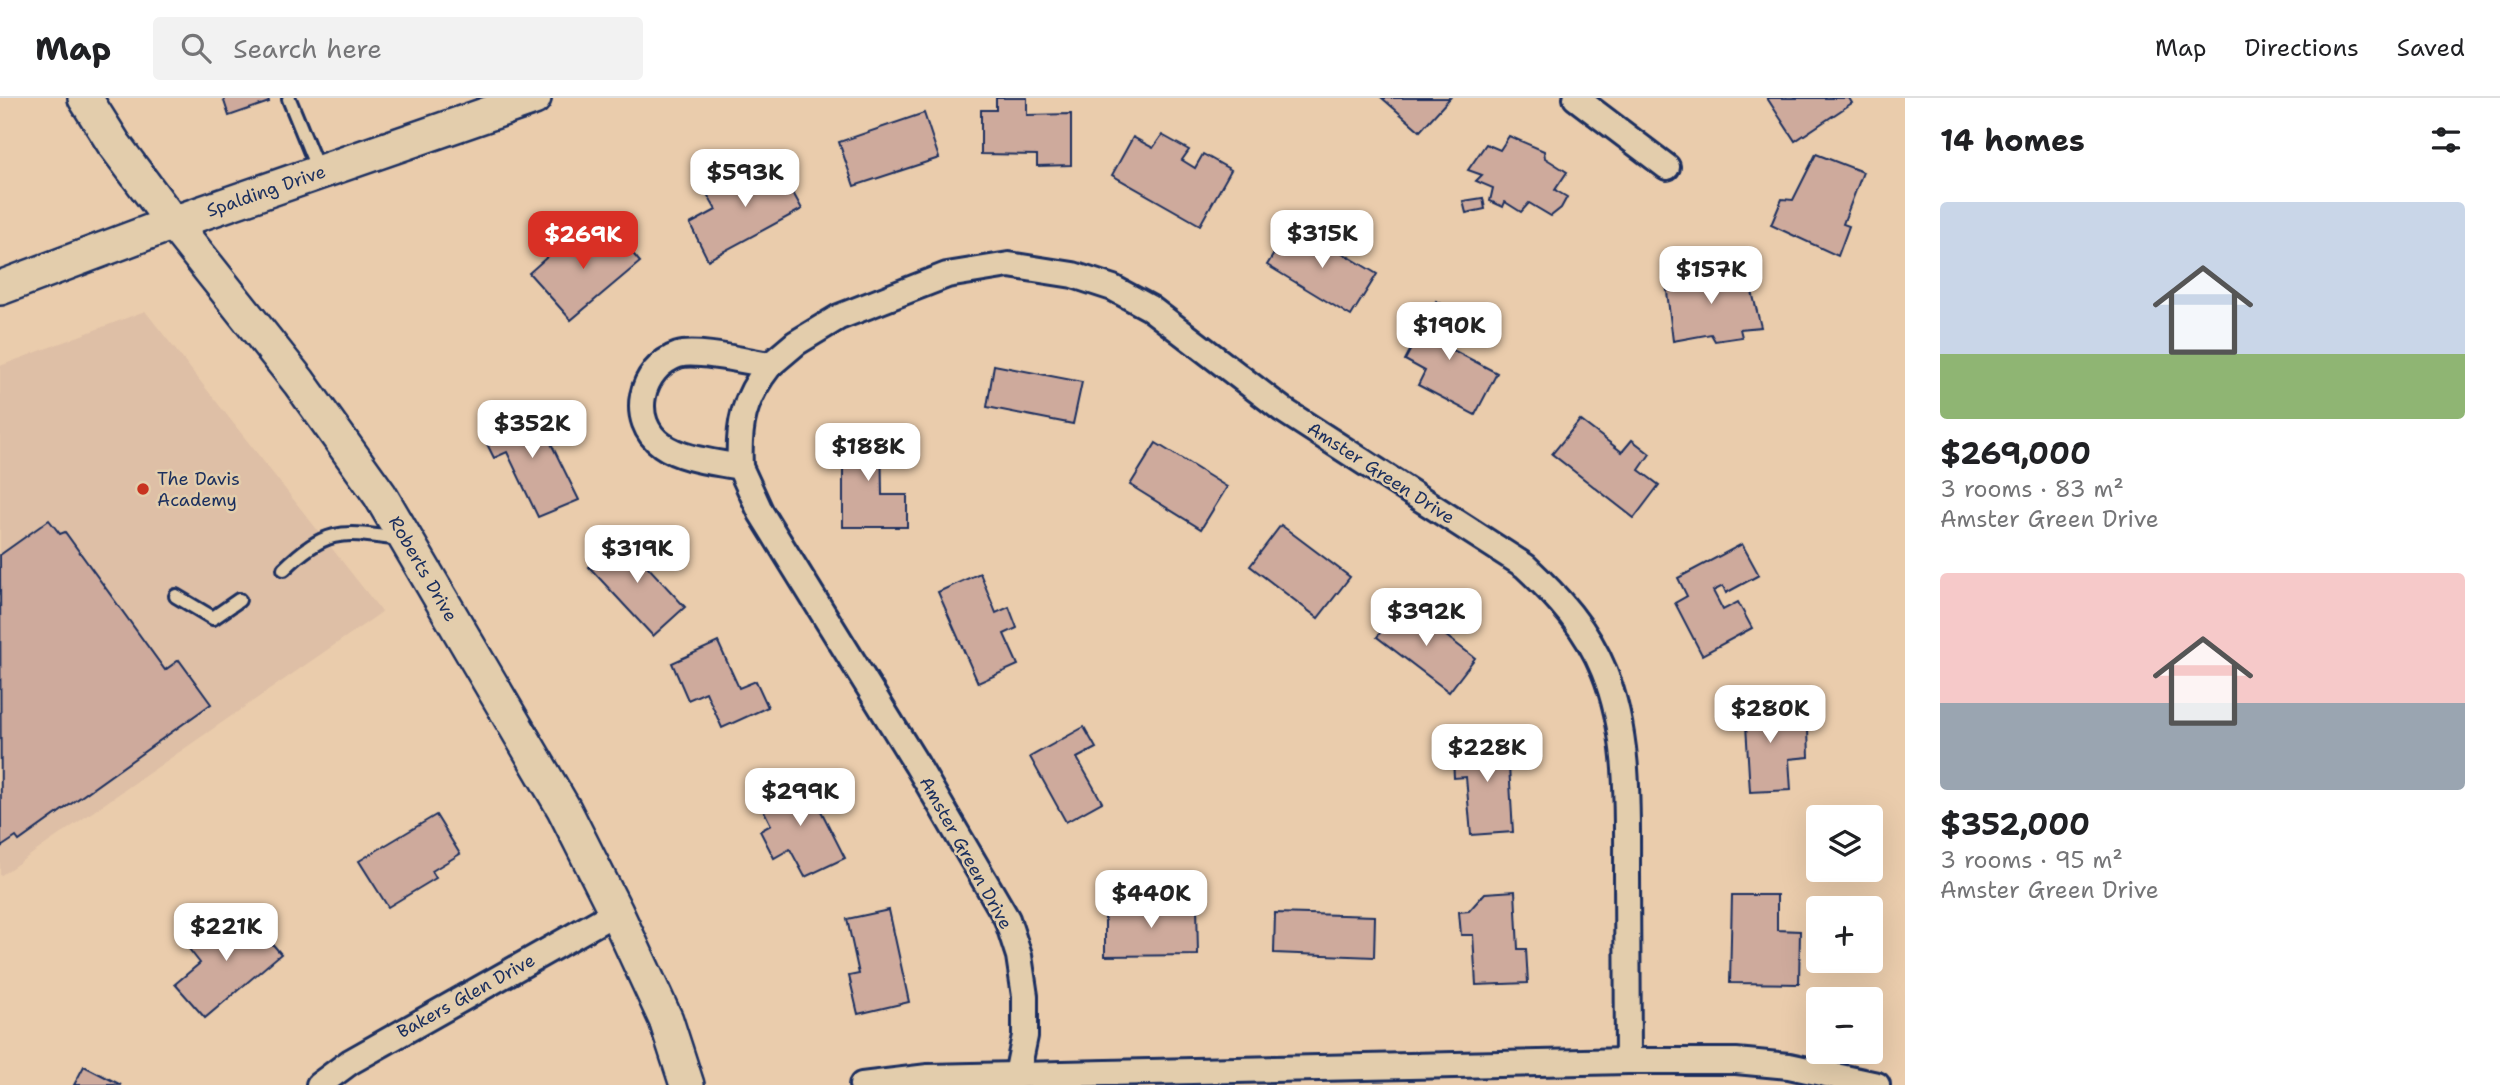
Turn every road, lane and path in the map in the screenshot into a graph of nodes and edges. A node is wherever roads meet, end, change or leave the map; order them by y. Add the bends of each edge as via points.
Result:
1 (85, 98) edge
2 (534, 98) edge
3 (1576, 98) edge
4 (289, 99) edge
5 (1667, 167) dead end
6 (320, 173) junction
7 (173, 223) junction
8 (0, 288) edge
9 (770, 365) junction
10 (740, 467) junction
11 (406, 539) junction
12 (284, 569) dead end
13 (176, 596) dead end
14 (239, 600) dead end
15 (616, 912) junction
16 (1628, 1061) junction
17 (1017, 1075) junction
18 (318, 1085) edge
19 (687, 1085) edge
20 (862, 1085) edge
21 (1877, 1085) edge

1 - 7 street, Roberts Drive
2 - 6 street, Spalding Drive
3 - 5 street
4 - 6 lane
6 - 7 street, Spalding Drive
7 - 8 street, Spalding Drive
7 - 11 street, Roberts Drive via 299,382
9 - 10 street, Amster Green Drive via 743,411
9 - 10 street via 679,355 655,369 642,393 644,423 660,444 675,453
9 - 16 street, Amster Green Drive via 796,342 839,317 947,275 1009,265 1073,275 1113,288 1150,308 1283,410 1525,566 1559,598 1585,633 1619,715 1626,802
10 - 17 street, Amster Green Drive via 761,513 1007,919 1025,996 1025,1036
11 - 12 lane via 354,533 330,536
11 - 15 street, Roberts Drive via 564,809
13 - 14 lane via 213,618
15 - 18 street, Bakers Glen Drive via 350,1062
15 - 19 street, Roberts Drive via 666,1020
16 - 17 street
16 - 21 street via 1789,1066
17 - 20 street via 928,1077

